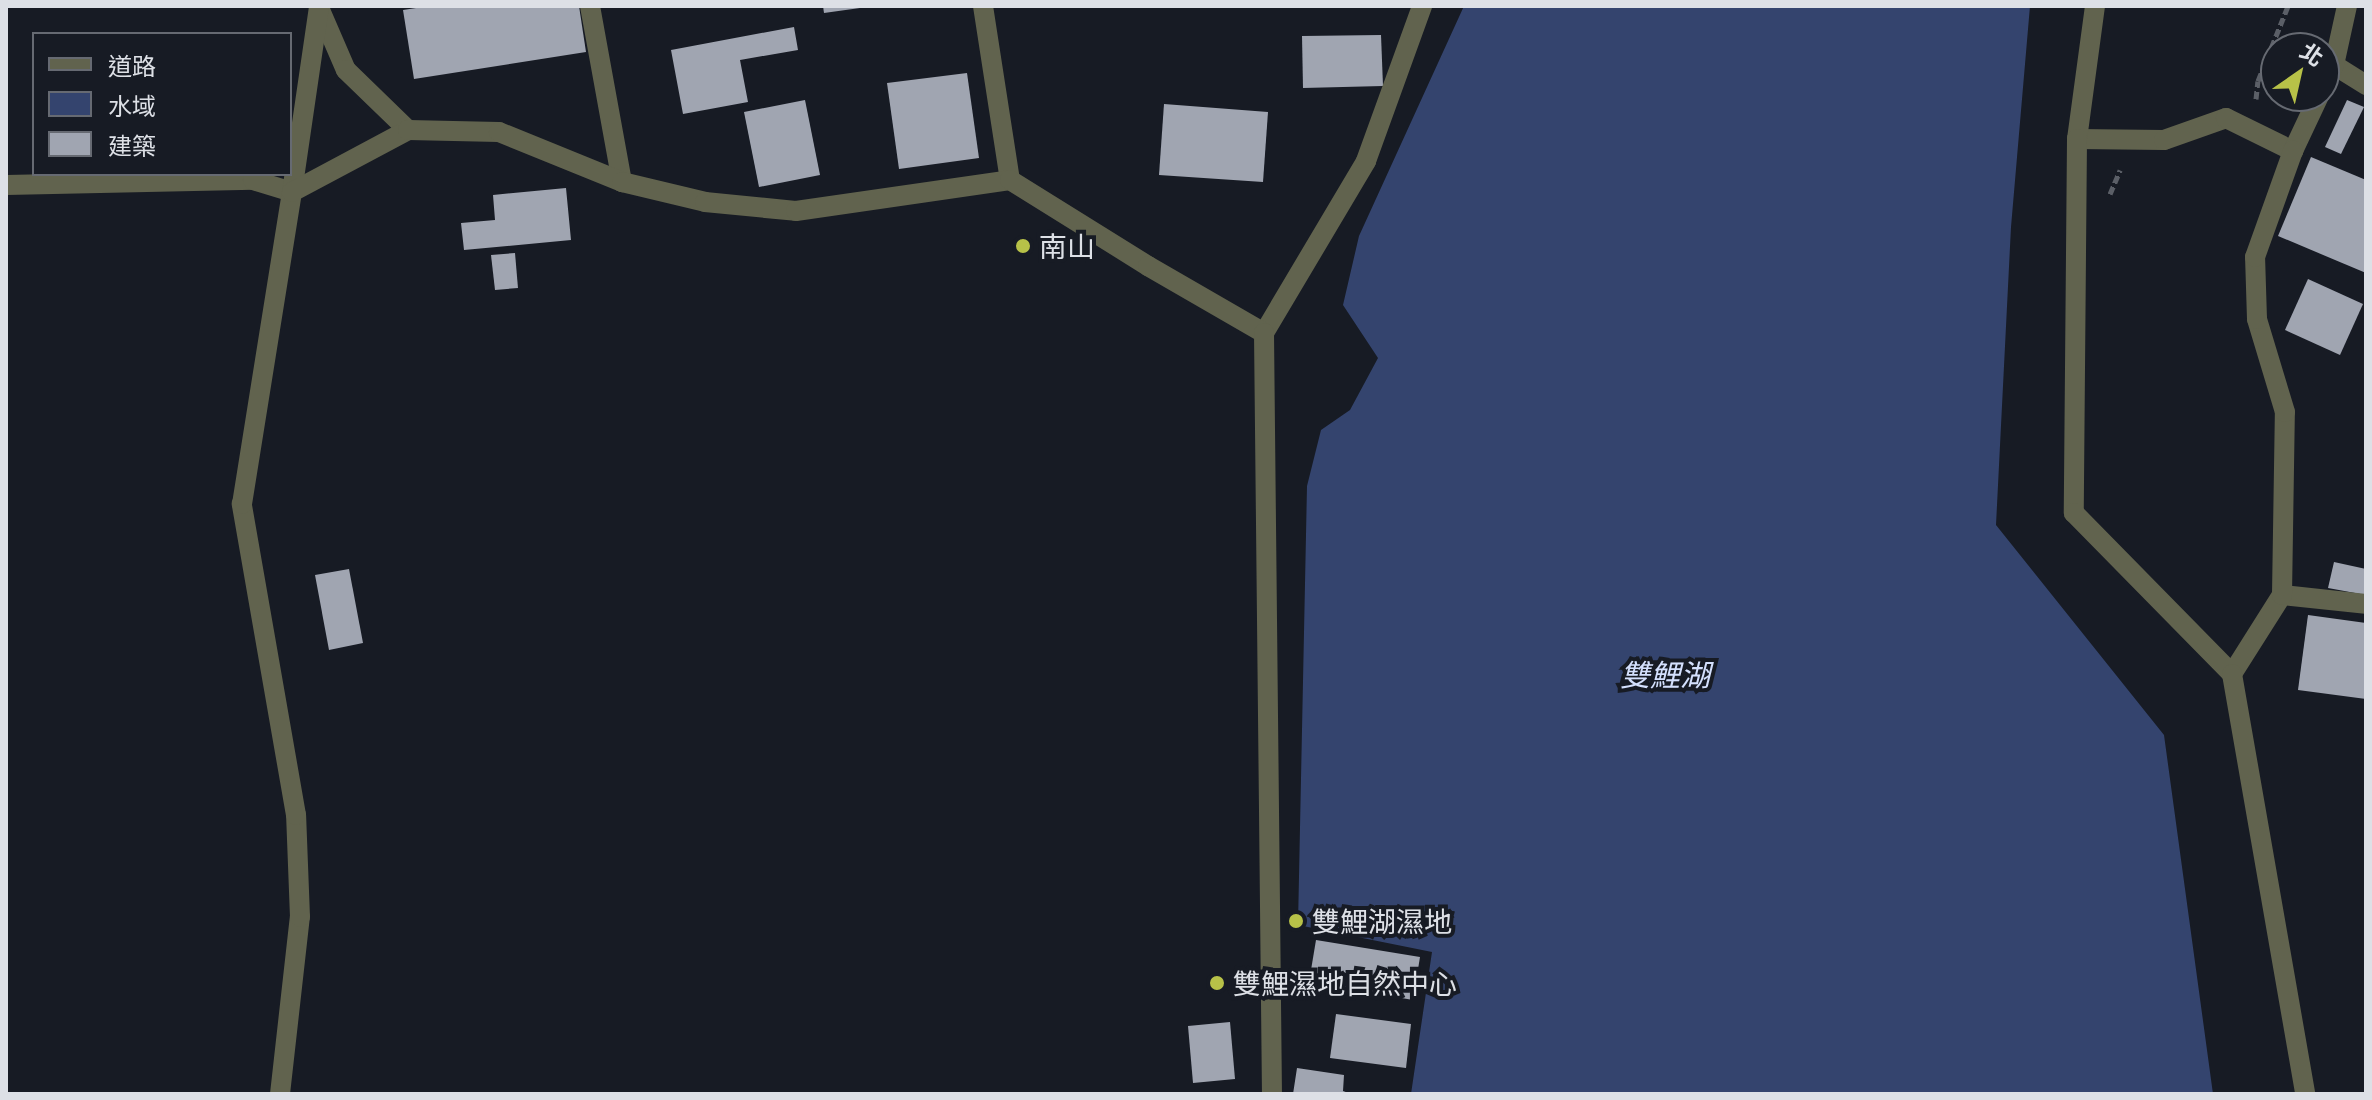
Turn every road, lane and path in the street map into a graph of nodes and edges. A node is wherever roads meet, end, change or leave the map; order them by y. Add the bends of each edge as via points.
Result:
1 (590, 6) edge
2 (983, 6) edge
3 (1422, 6) edge
4 (2095, 6) edge
5 (2288, 6) edge
6 (2347, 6) edge
7 (320, 7) edge
8 (2340, 38) edge
9 (2340, 69) edge
10 (2366, 85) edge
11 (2311, 112) edge
12 (408, 130) junction
13 (2252, 131) junction
14 (2077, 139) junction
15 (2293, 151) junction
16 (1010, 180) junction
17 (622, 182) junction
18 (6, 185) edge
19 (292, 192) junction
20 (1264, 333) junction
21 (2282, 595) junction
22 (2366, 604) edge
23 (2232, 674) junction
24 (280, 1094) edge
25 (1272, 1094) edge
26 (2305, 1094) edge

1 - 17 street
2 - 16 street
3 - 20 street via 1366,161
4 - 14 street
5 - 13 path via 2258,81
6 - 8 street
7 - 12 street via 346,70
7 - 19 street
9 - 10 street
11 - 15 street
12 - 17 street via 499,132
12 - 19 street
13 - 14 street via 2226,118 2164,140
13 - 15 street
14 - 23 street via 2074,513
15 - 21 street via 2255,257 2257,319 2285,412
16 - 17 street via 796,211 705,202
16 - 20 street
18 - 19 street via 253,180
19 - 24 street via 242,504 296,815 300,917
20 - 25 street
21 - 22 street
21 - 23 street
23 - 26 street

